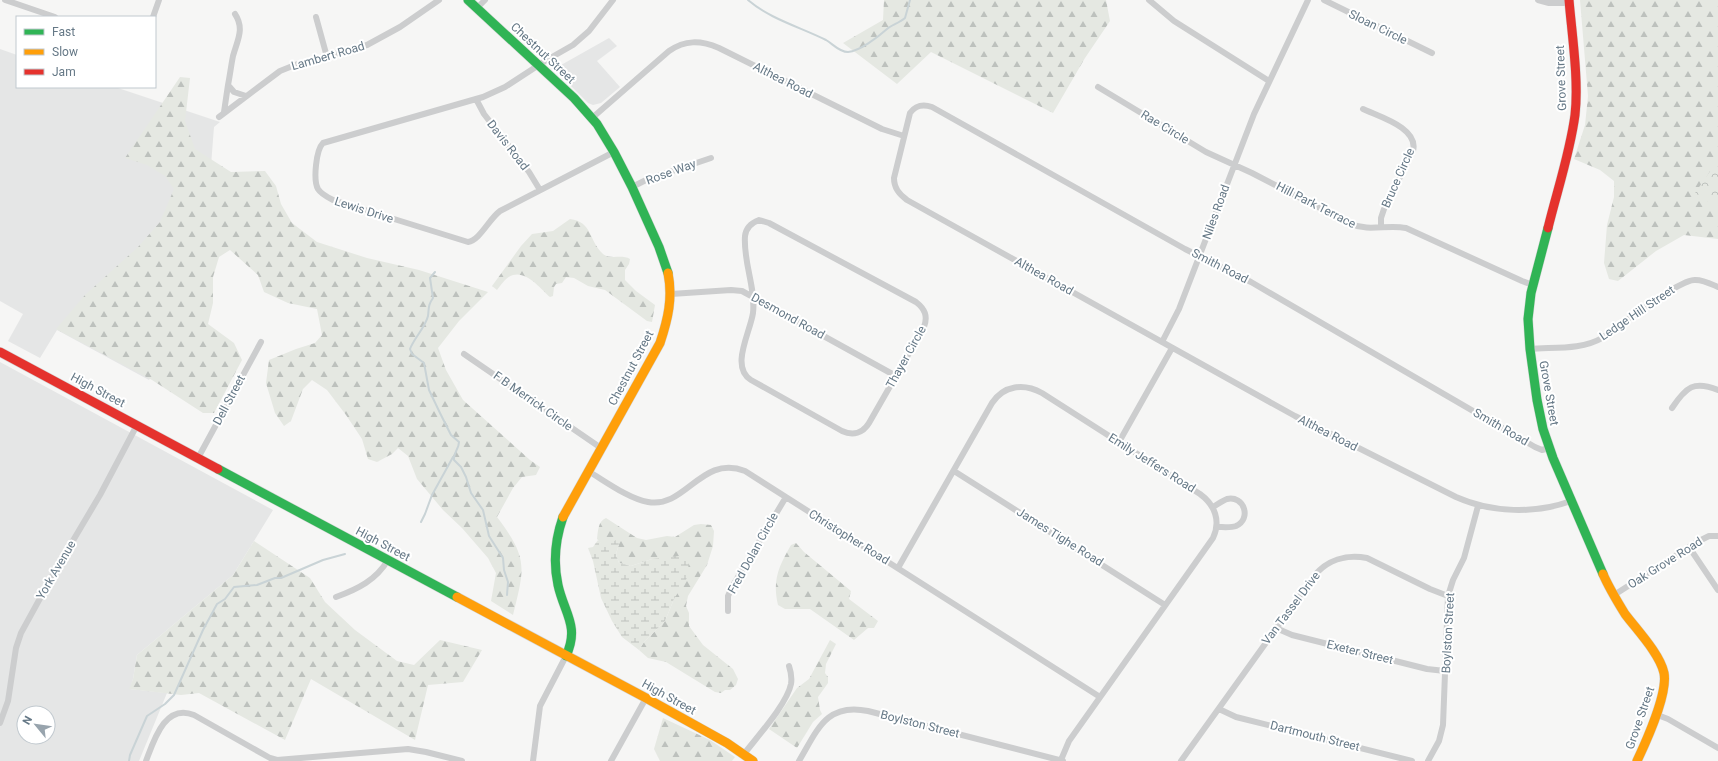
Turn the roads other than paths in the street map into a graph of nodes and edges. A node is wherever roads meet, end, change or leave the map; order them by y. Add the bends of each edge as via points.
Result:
1 (5, 0) edge
2 (159, 0) edge
3 (439, 0) edge
4 (468, 0) edge
5 (485, 0) edge
6 (613, 0) edge
7 (1149, 0) edge
8 (1308, 0) edge
9 (1324, 0) edge
10 (1538, 0) edge
11 (1569, 2) edge
12 (477, 8) junction
13 (235, 14) dead end
14 (52, 16) edge
15 (153, 16) edge
16 (316, 17) dead end
17 (1432, 53) dead end
18 (327, 57) junction
19 (538, 65) junction
20 (1269, 81) junction
21 (228, 85) junction
22 (1098, 87) dead end
23 (246, 96) junction
24 (476, 98) junction
25 (1363, 108) dead end
26 (592, 118) junction
27 (904, 136) junction
28 (614, 152) junction
29 (711, 158) dead end
30 (1234, 165) junction
31 (632, 187) junction
32 (540, 190) junction
33 (1381, 227) junction
34 (1200, 256) junction
35 (1533, 285) junction
36 (1718, 287) edge
37 (671, 294) junction
38 (752, 296) junction
39 (261, 342) dead end
40 (1162, 342) junction
41 (1172, 348) junction
42 (1530, 349) junction
43 (0, 352) edge
44 (464, 354) dead end
45 (896, 376) junction
46 (1718, 390) edge
47 (1672, 408) dead end
48 (137, 425) junction
49 (1118, 442) junction
50 (601, 448) junction
51 (1549, 448) junction
52 (198, 458) junction
53 (588, 471) junction
54 (954, 471) junction
55 (786, 497) junction
56 (1572, 501) junction
57 (1478, 506) junction
58 (1213, 507) junction
59 (1217, 527) junction
60 (1718, 536) edge
61 (1689, 547) junction
62 (388, 560) junction
63 (898, 568) junction
64 (1718, 590) edge
65 (1614, 595) junction
66 (1448, 596) junction
67 (336, 597) dead end
68 (1165, 605) junction
69 (728, 611) dead end
70 (1276, 628) junction
71 (566, 656) junction
72 (789, 666) dead end
73 (1445, 671) junction
74 (1100, 697) junction
75 (646, 698) junction
76 (1219, 708) junction
77 (1655, 714) junction
78 (0, 723) edge
79 (1718, 748) edge
80 (744, 754) junction
81 (448, 759) edge
82 (1062, 760) edge
83 (146, 761) edge
84 (462, 761) edge
85 (532, 761) edge
86 (611, 761) edge
87 (753, 761) edge
88 (799, 761) edge
89 (1181, 761) edge
90 (1412, 761) edge
91 (1428, 761) edge
92 (1637, 761) edge

1 - 14 street
2 - 15 street
3 - 18 street, Lambert Road via 372,43
4 - 12 main road, Chestnut Street
5 - 12 street
6 - 19 street, Lewis Drive via 578,42
7 - 20 street via 1174,21
8 - 20 street, Niles Road
9 - 17 street, Sloan Circle
10 - 11 street via 1549,3
11 - 35 main road, Grove Street via 1576,90 1574,121
12 - 19 main road, Chestnut Street
13 - 21 street via 240,22 240,31
16 - 18 street
18 - 23 street, Lambert Road via 280,71
19 - 24 street, Lewis Drive via 499,90
19 - 26 main road, Chestnut Street
20 - 30 street, Niles Road
21 - 23 street via 234,92
21 - 23 street, Lambert Road via 222,115
22 - 30 street, Rae Circle via 1206,152
24 - 32 street, Davis Road via 484,114
24 - 32 street, Lewis Drive via 326,141 317,152 318,190 333,200 468,242 477,239 497,213
25 - 33 street, Bruce Circle via 1404,129 1413,141 1412,154 1384,208
26 - 27 street, Althea Road via 668,51 683,44 696,42 719,48 882,129
26 - 28 main road, Chestnut Street
27 - 34 street, Smith Road via 908,119 914,109 923,105 932,107
27 - 40 street, Althea Road via 894,178 896,189 902,196
28 - 31 main road, Chestnut Street
28 - 32 street, Lewis Drive
29 - 31 street, Rose Way
30 - 33 street, Hill Park Terrace via 1355,226
30 - 34 street, Niles Road
31 - 37 main road, Chestnut Street via 663,256
33 - 35 street, Hill Park Terrace via 1400,226 1412,229
34 - 40 street, Niles Road via 1179,309
34 - 51 street, Smith Road via 1251,282 1535,447 1542,450
35 - 42 main road, Grove Street via 1528,319
36 - 42 street, Ledge Hill Street via 1697,280 1688,281 1593,343
37 - 38 street, Desmond Road via 735,290
37 - 50 main road, Chestnut Street via 668,317 657,349
38 - 45 street, Desmond Road
38 - 45 street, Thayer Circle via 752,314 741,359 743,372 752,380 842,430 852,434 865,429
38 - 45 street, Thayer Circle via 745,236 753,223 763,221 922,307 926,316 925,324
39 - 52 street, Dell Street
40 - 41 street, Althea Road
41 - 49 street
41 - 57 street, Althea Road via 1302,420
42 - 51 main road, Grove Street via 1537,400
43 - 48 main road, High Street
44 - 50 street, F B Merrick Circle
46 - 47 street via 1705,385 1694,386 1683,393
48 - 52 main road, High Street
48 - 78 street, York Avenue via 21,633 16,648 8,701
49 - 54 street, Emily Jeffers Road via 1037,390 1023,386 1014,387 995,399
49 - 58 street, Emily Jeffers Road via 1200,494
50 - 53 main road, Chestnut Street
51 - 56 main road, Grove Street
52 - 62 main road, High Street
53 - 55 street, Christopher Road via 647,502 666,500 710,471 722,468 745,471
53 - 71 main road, Chestnut Street via 563,517 556,541 556,577 573,636
54 - 63 street, Emily Jeffers Road
54 - 68 street, James Tighe Road
55 - 63 street, Christopher Road
55 - 69 street, Fred Dolan Circle via 732,587 728,596
56 - 57 street, Althea Road via 1513,510
56 - 65 main road, Grove Street
57 - 66 street, Boylston Street via 1464,558
58 - 59 street
58 - 59 street via 1233,499 1240,502 1244,509 1244,517 1238,525
59 - 68 street via 1210,542
60 - 61 street, Oak Grove Road via 1705,538
61 - 64 street
61 - 65 street, Oak Grove Road
62 - 67 street via 370,581
62 - 71 main road, High Street
63 - 74 street, Christopher Road
65 - 77 main road, Grove Street via 1663,668 1664,684
66 - 70 street, Van Tassel Drive via 1371,560 1357,556 1346,557 1328,564 1317,573
66 - 73 street, Boylston Street
68 - 74 street
70 - 73 street, Exeter Street via 1292,636 1427,669
70 - 76 street, Van Tassel Drive
71 - 75 main road, High Street
71 - 85 street via 540,706
72 - 80 street via 792,680 788,693
73 - 91 street, Boylston Street via 1441,736
74 - 82 street via 1069,741
75 - 80 main road, High Street
75 - 86 street
76 - 89 street, Van Tassel Drive
76 - 90 street, Dartmouth Street via 1236,717
77 - 79 street
77 - 92 main road, Grove Street
80 - 87 main road, High Street
81 - 83 street via 408,749 277,760 194,715 183,712 171,717 162,725
81 - 84 street
82 - 88 street, Boylston Street via 868,711 851,709 836,712 824,721

